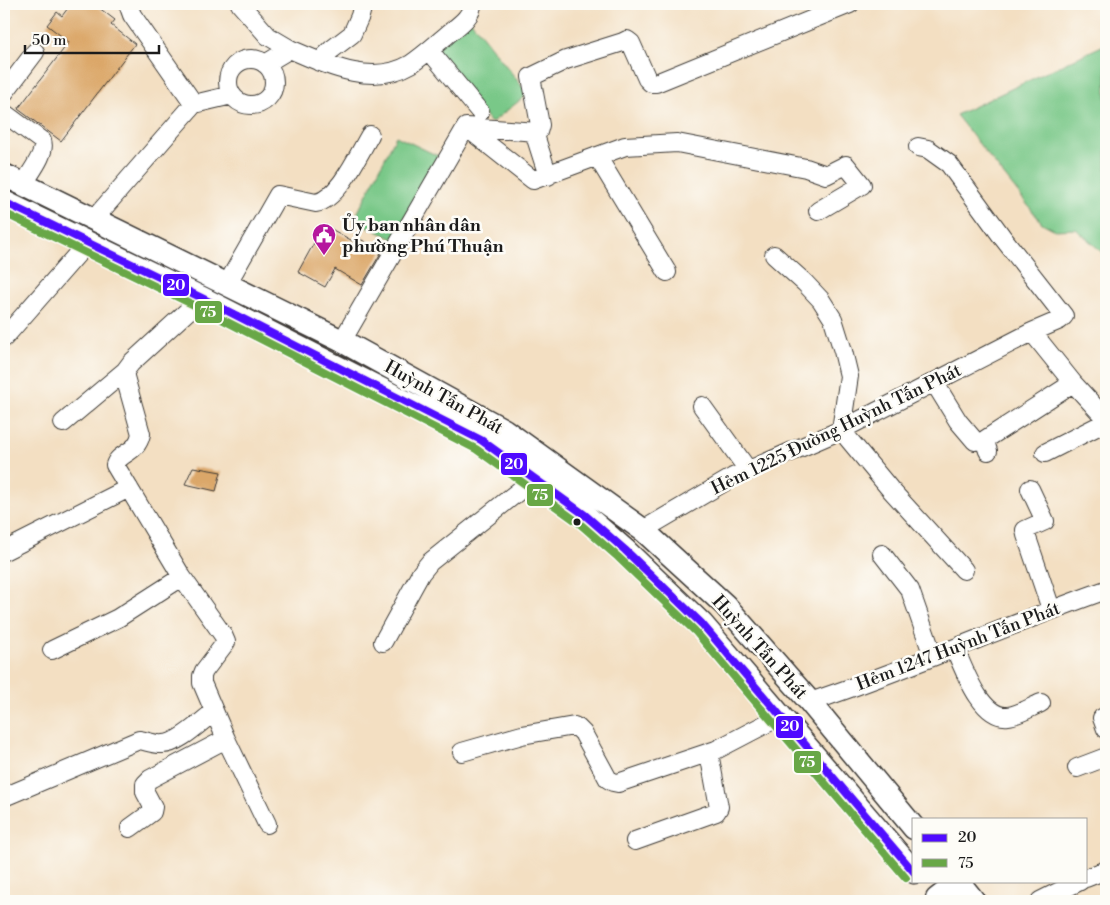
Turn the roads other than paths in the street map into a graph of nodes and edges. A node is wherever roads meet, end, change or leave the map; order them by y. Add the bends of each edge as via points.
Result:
1 (128, 4) edge
2 (240, 4) edge
3 (363, 4) edge
4 (472, 4) edge
5 (850, 4) edge
6 (290, 49) junction
7 (429, 50) junction
8 (35, 52) dead end
9 (319, 62) junction
10 (266, 64) junction
11 (4, 93) edge
12 (232, 95) junction
13 (194, 104) junction
14 (480, 112) dead end
15 (4, 113) edge
16 (466, 127) junction
17 (534, 132) junction
18 (370, 135) dead end
19 (918, 147) dead end
20 (597, 156) junction
21 (548, 176) junction
22 (13, 180) edge
23 (4, 202) edge
24 (818, 211) dead end
25 (94, 219) junction
26 (88, 242) junction
27 (774, 255) dead end
28 (667, 272) dead end
29 (227, 284) junction
30 (209, 302) junction
31 (1032, 332) junction
32 (4, 338) edge
33 (342, 340) junction
34 (330, 363) junction
35 (125, 371) junction
36 (934, 382) junction
37 (1073, 383) junction
38 (702, 406) dead end
39 (1106, 420) edge
40 (63, 423) dead end
41 (841, 430) junction
42 (1045, 453) dead end
43 (748, 470) junction
44 (534, 479) junction
45 (129, 488) junction
46 (1030, 489) dead end
47 (643, 530) junction
48 (4, 551) edge
49 (882, 554) dead end
50 (964, 570) dead end
51 (182, 577) junction
52 (1106, 590) edge
53 (1051, 609) junction
54 (383, 642) dead end
55 (955, 649) junction
56 (52, 650) dead end
57 (933, 656) junction
58 (810, 702) junction
59 (1041, 703) dead end
60 (214, 712) junction
61 (781, 716) junction
62 (226, 740) junction
63 (462, 752) dead end
64 (709, 753) junction
65 (1106, 757) edge
66 (1077, 768) dead end
67 (4, 797) edge
68 (267, 824) dead end
69 (912, 826) edge
70 (130, 828) dead end
71 (635, 841) dead end
72 (912, 870) edge
73 (1106, 870) edge
74 (1088, 877) edge
75 (923, 882) edge
76 (958, 882) edge
77 (1078, 882) edge
78 (935, 900) edge
79 (974, 901) edge
80 (1040, 901) edge

1 - 13 street via 132,15
2 - 6 street via 268,36
3 - 9 street via 352,34
4 - 7 street via 466,19
5 - 17 street via 656,83 647,79 627,40 566,60 531,77 540,125 538,132
6 - 9 street
6 - 10 street
7 - 9 street via 393,72 376,74 350,72
7 - 14 street
8 - 11 street
10 - 12 street via 250,59 236,65 228,80
10 - 12 street via 273,86 266,100 245,105
12 - 13 street
13 - 25 street
15 - 22 street via 42,141 44,146 43,152
16 - 17 street
16 - 21 street via 529,178
16 - 33 street
17 - 21 street
18 - 29 street via 342,182 321,202 278,195
19 - 31 street, Hẻm 1225 Đường Huỳnh Tấn Phát via 928,149 950,164 1064,316
20 - 21 street
20 - 24 street via 625,146 677,142 806,168 826,175 846,165 862,185
20 - 28 street
22 - 25 main road, Huỳnh Tấn Phát
23 - 26 main road, Huỳnh Tấn Phát
25 - 29 main road, Huỳnh Tấn Phát
26 - 30 main road, Huỳnh Tấn Phát
26 - 32 street
27 - 41 street via 821,300 833,319 848,376
29 - 30 main road
29 - 33 main road, Huỳnh Tấn Phát
30 - 34 main road, Huỳnh Tấn Phát
30 - 35 street via 131,362
31 - 36 street, Hẻm 1225 Đường Huỳnh Tấn Phát
31 - 37 street
33 - 34 main road
33 - 47 main road, Huỳnh Tấn Phát via 504,430
34 - 44 main road, Huỳnh Tấn Phát via 481,440
35 - 40 street
35 - 45 street via 141,434 135,448 115,465
36 - 37 street via 958,421 982,446 986,445 986,439
36 - 41 street, Hẻm 1225 Đường Huỳnh Tấn Phát
37 - 39 street
38 - 43 street
39 - 42 street
41 - 43 street, Hẻm 1225 Đường Huỳnh Tấn Phát
41 - 50 street
43 - 47 street, Hẻm 1225 Đường Huỳnh Tấn Phát
44 - 54 street via 430,562
44 - 61 main road, Huỳnh Tấn Phát via 585,516 639,563 702,624
45 - 48 street
45 - 51 street
46 - 53 street via 1045,521 1025,530
47 - 58 main road, Huỳnh Tấn Phát via 725,605
49 - 57 street via 910,590
51 - 56 street via 118,618
51 - 60 street via 226,642 202,676
52 - 53 street, Hẻm 1247 Huỳnh Tấn Phát
53 - 55 street, Hẻm 1247 Huỳnh Tấn Phát
55 - 57 street, Hẻm 1247 Huỳnh Tấn Phát
55 - 59 street via 981,701 989,710 1000,716 1010,716
57 - 58 street, Hẻm 1247 Huỳnh Tấn Phát
58 - 69 main road, Huỳnh Tấn Phát
60 - 62 street
60 - 67 street via 167,744 139,740
61 - 64 street
61 - 72 main road, Huỳnh Tấn Phát
62 - 68 street
62 - 70 street via 150,779 145,784 145,792 153,807 152,812
63 - 64 street via 522,735 574,726 583,733 608,779 618,783
64 - 71 street via 719,807 716,812
65 - 66 street
73 - 74 street
75 - 78 main road
76 - 78 main road
76 - 79 main road
77 - 80 street

